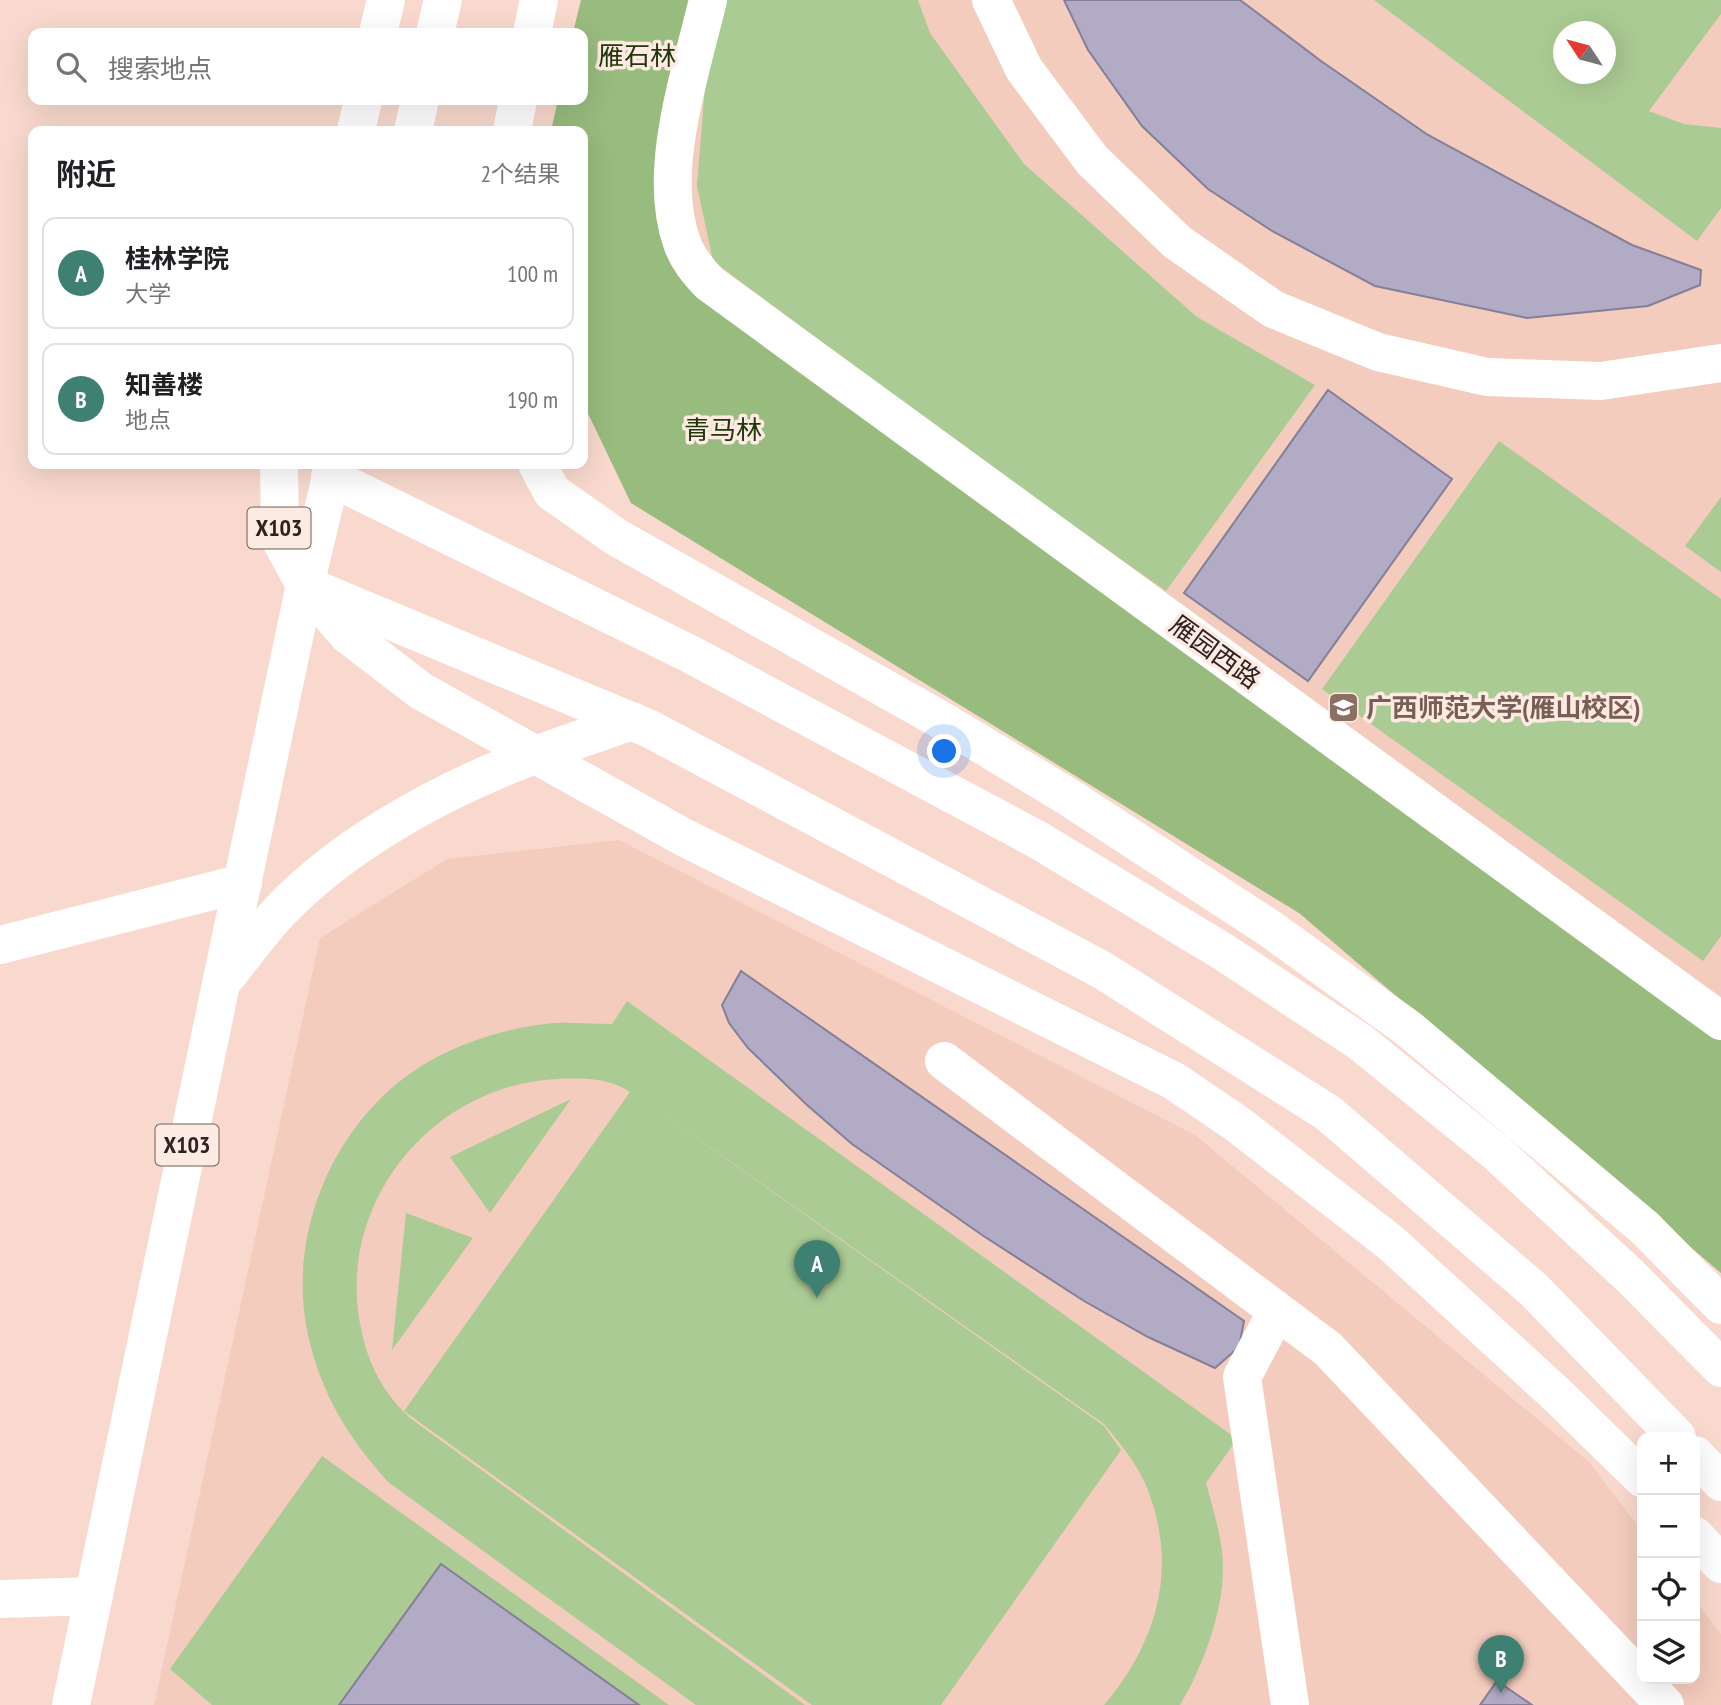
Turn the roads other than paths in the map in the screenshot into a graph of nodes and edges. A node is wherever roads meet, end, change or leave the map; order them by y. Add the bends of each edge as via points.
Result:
1 (386, 0) edge
2 (443, 0) edge
3 (539, 0) edge
4 (708, 0) edge
5 (991, 0) edge
6 (379, 28) edge
7 (436, 28) edge
8 (533, 28) edge
9 (362, 105) edge
10 (419, 105) edge
11 (517, 105) edge
12 (357, 126) edge
13 (414, 126) edge
14 (513, 126) edge
15 (1721, 363) edge
16 (279, 469) edge
17 (540, 469) edge
18 (332, 470) edge
19 (305, 585) junction
20 (632, 722) junction
21 (536, 755) junction
22 (243, 883) junction
23 (0, 946) edge
24 (221, 984) junction
25 (1720, 1019) edge
26 (944, 1061) dead end
27 (1721, 1305) edge
28 (1277, 1311) junction
29 (1721, 1367) edge
30 (1672, 1432) edge
31 (1700, 1460) edge
32 (1637, 1473) edge
33 (1721, 1482) edge
34 (1700, 1541) edge
35 (1721, 1564) edge
36 (94, 1596) junction
37 (0, 1600) edge
38 (71, 1705) edge
39 (1290, 1705) edge
40 (1665, 1705) edge

1 - 6 main road
2 - 7 main road
3 - 8 main road
4 - 25 main road, 雁园西路 via 672,173 675,220 682,244 709,283
5 - 15 main road via 1024,69 1092,160 1177,242 1273,309 1378,352 1487,377 1601,382
9 - 12 main road
10 - 13 main road
11 - 14 main road
16 - 19 main road, X103 via 280,539
17 - 27 main road via 552,492 616,537 941,720 1070,798 1280,936 1429,1046 1645,1228
18 - 19 main road, X103
18 - 29 main road via 1038,840 1222,951 1360,1042 1497,1153
19 - 20 main road
19 - 21 main road via 370,654 421,691
19 - 22 main road, X103
20 - 21 main road
20 - 30 main road via 1102,970 1328,1113 1533,1289
21 - 24 main road via 464,785 378,832 327,868 280,911
21 - 32 main road via 685,838 1174,1081 1391,1243
22 - 23 main road
22 - 24 main road, X103
24 - 36 main road, X103
26 - 28 main road
28 - 39 main road via 1242,1377
28 - 40 main road via 1328,1349
31 - 33 main road
34 - 35 main road
36 - 37 main road
36 - 38 main road, X103

